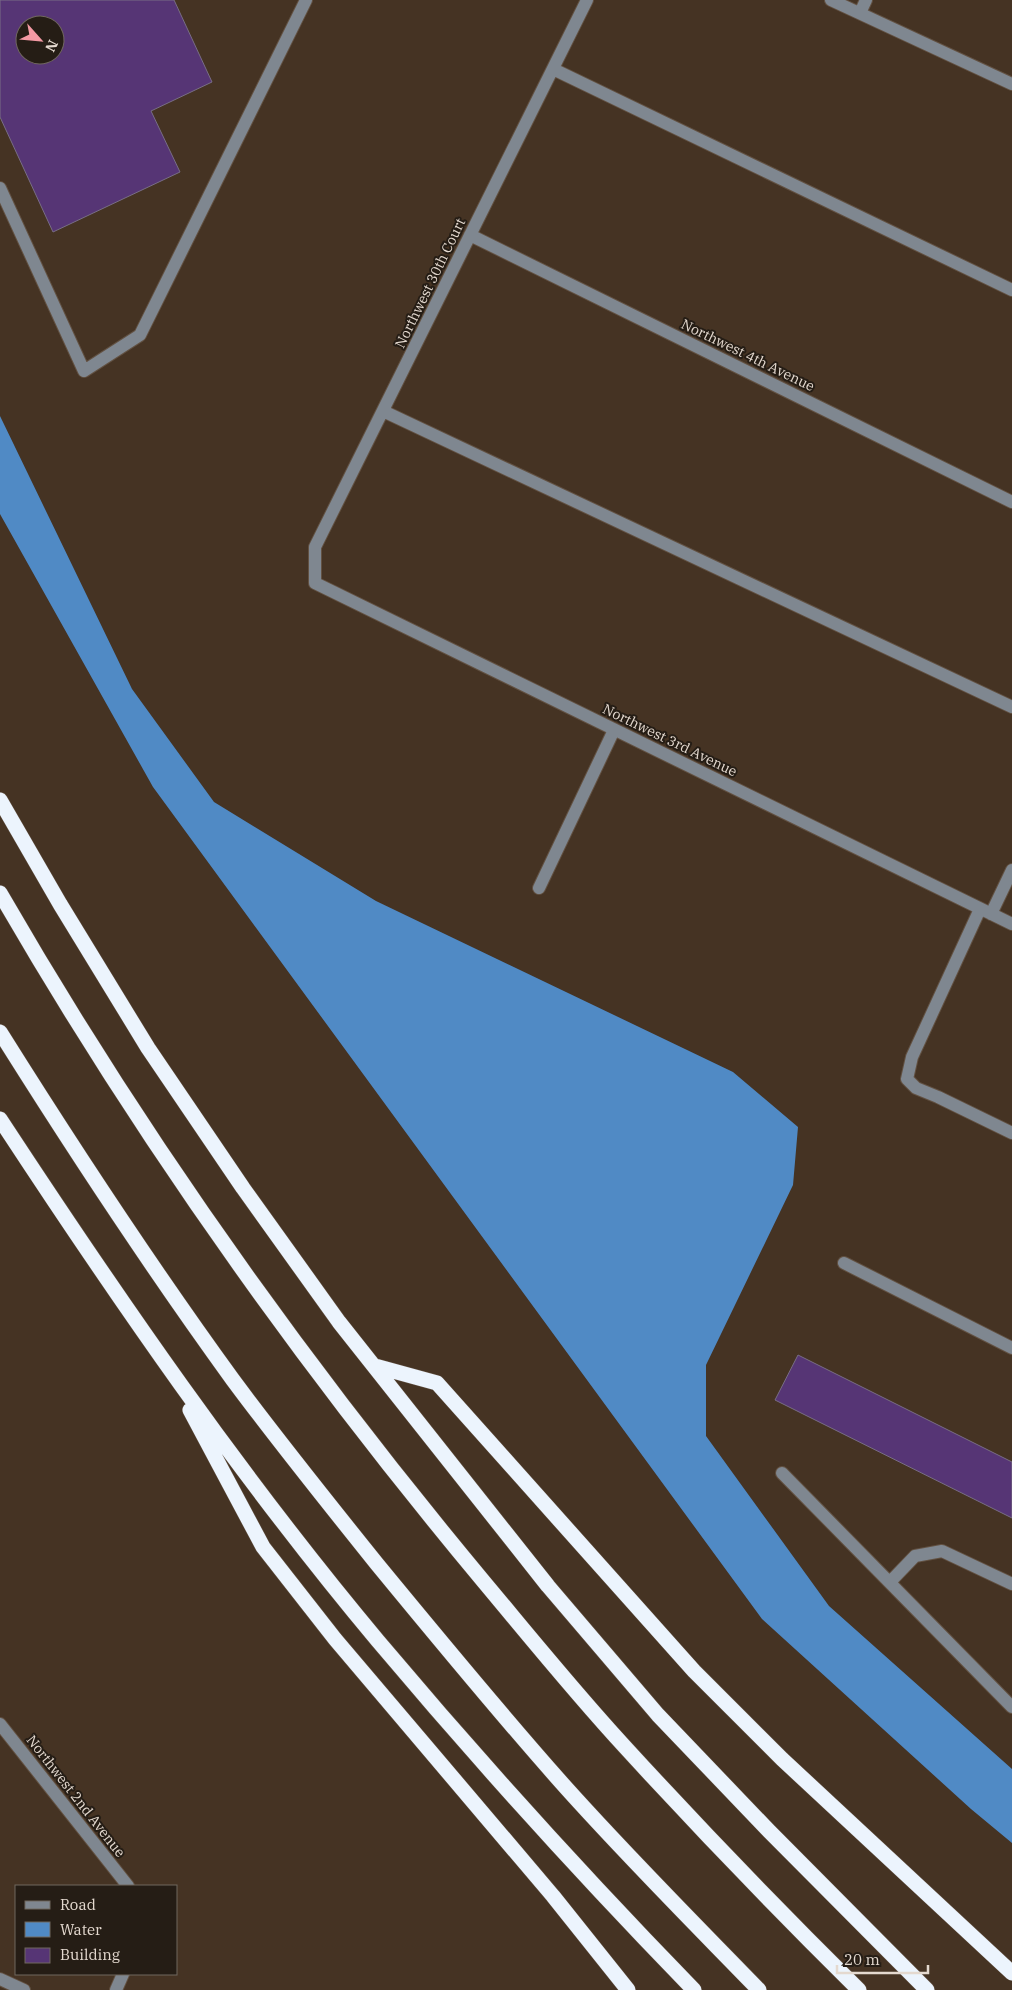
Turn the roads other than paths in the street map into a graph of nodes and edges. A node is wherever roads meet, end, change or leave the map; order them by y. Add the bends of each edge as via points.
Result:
1 (306, 0) edge
2 (587, 0) edge
3 (831, 0) edge
4 (866, 0) edge
5 (860, 13) junction
6 (552, 69) junction
7 (1012, 84) edge
8 (0, 188) edge
9 (470, 235) junction
10 (1012, 290) edge
11 (383, 411) junction
12 (1012, 502) edge
13 (315, 583) joint
14 (1012, 707) edge
15 (614, 730) junction
16 (0, 800) edge
17 (1012, 870) edge
18 (539, 888) dead end
19 (0, 893) edge
20 (986, 911) junction
21 (1012, 924) edge
22 (0, 1032) edge
23 (0, 1119) edge
24 (1012, 1133) edge
25 (844, 1264) dead end
26 (1012, 1348) edge
27 (167, 1366) junction
28 (375, 1366) junction
29 (782, 1473) dead end
30 (890, 1582) junction
31 (1012, 1584) edge
32 (1012, 1706) edge
33 (0, 1724) edge
34 (127, 1885) edge
35 (1012, 1973) edge
36 (123, 1975) edge
37 (0, 1978) edge
38 (24, 1990) edge
39 (116, 1990) edge
40 (628, 1990) edge
41 (694, 1990) edge
42 (759, 1990) edge
43 (859, 1990) edge
44 (927, 1990) edge

1 - 8 street via 140,335 84,371
2 - 6 street, Northwest 30th Court
3 - 5 street
4 - 5 street
5 - 7 street
6 - 9 street, Northwest 30th Court
6 - 10 street
9 - 11 street, Northwest 30th Court
9 - 12 street, Northwest 4th Avenue
11 - 13 street, Northwest 30th Court via 315,547
11 - 14 street
13 - 15 street, Northwest 3rd Avenue
15 - 18 street
15 - 20 street, Northwest 3rd Avenue
16 - 28 highway via 148,1048 243,1188 339,1322
17 - 20 street
19 - 43 highway via 109,1073 204,1215 302,1352 406,1488 624,1746
20 - 21 street, Northwest 3rd Avenue
20 - 24 street via 912,1057 907,1079 916,1088
22 - 42 highway via 86,1165 228,1372 340,1518 560,1781
23 - 27 highway
25 - 26 street
27 - 40 highway via 263,1547 335,1639
27 - 41 highway via 383,1646 488,1769
28 - 35 highway via 437,1383 694,1671 782,1759
28 - 44 highway via 548,1586 658,1715
29 - 30 street
30 - 31 street via 915,1556 942,1551
30 - 32 street
33 - 34 street, Northwest 2nd Avenue
36 - 39 street
37 - 38 street

